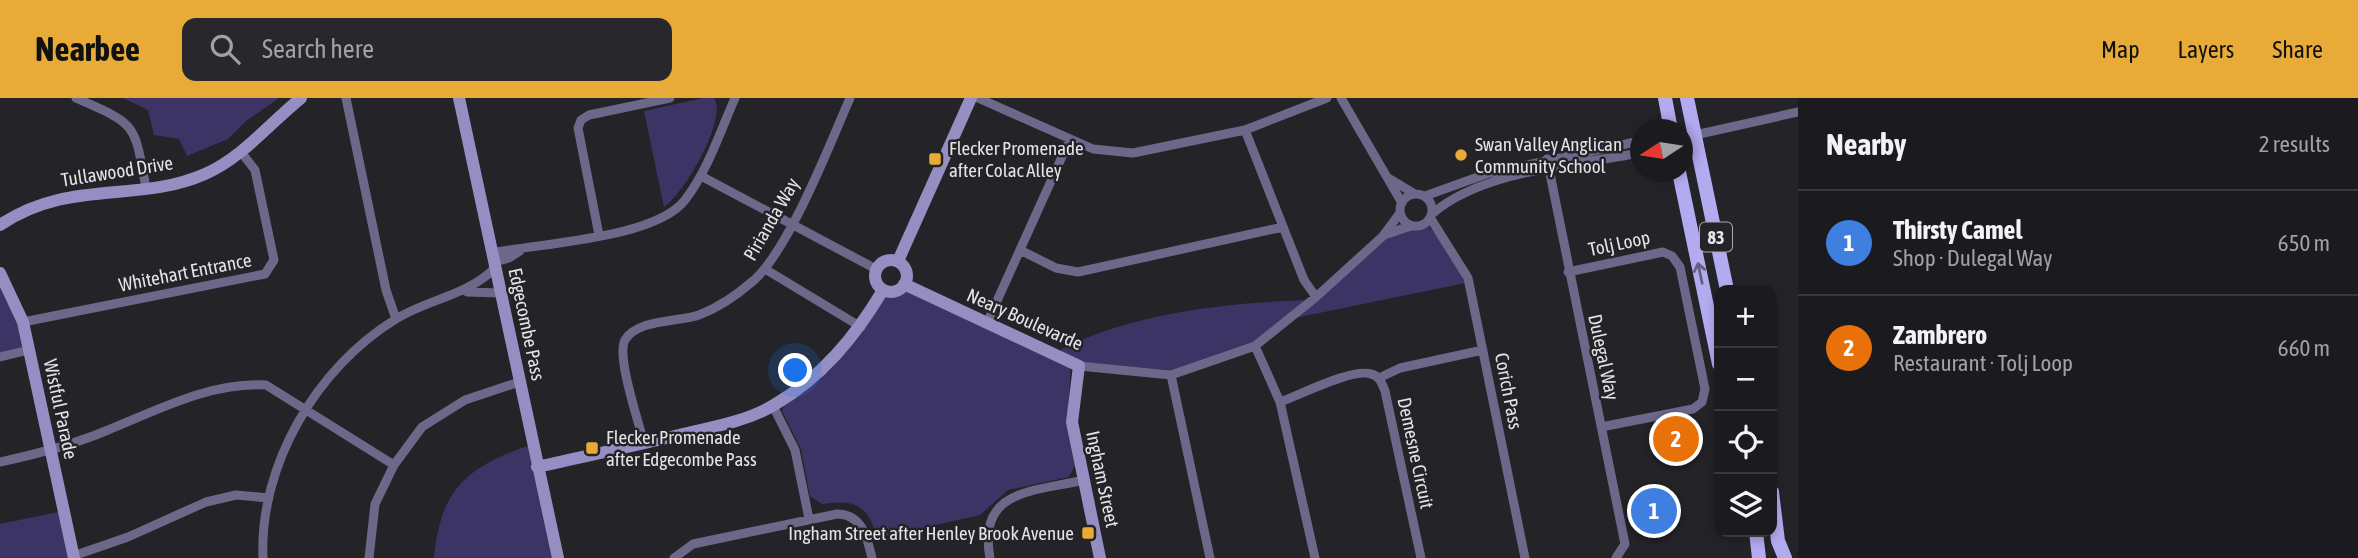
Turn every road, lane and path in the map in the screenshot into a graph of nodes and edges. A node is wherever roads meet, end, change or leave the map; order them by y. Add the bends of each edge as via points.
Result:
1 (76, 98) edge
2 (301, 98) edge
3 (346, 98) edge
4 (459, 98) edge
5 (670, 98) edge
6 (850, 98) edge
7 (971, 98) edge
8 (978, 98) edge
9 (1327, 98) edge
10 (1341, 98) edge
11 (1665, 98) edge
12 (1687, 98) edge
13 (733, 99) edge
14 (1668, 113) junction
15 (1798, 113) edge
16 (1667, 119) edge
17 (1669, 119) edge
18 (1245, 130) junction
19 (1695, 135) junction
20 (1070, 139) junction
21 (1630, 143) edge
22 (241, 152) junction
23 (1630, 155) edge
24 (1547, 159) junction
25 (1548, 169) junction
26 (701, 176) junction
27 (1388, 178) junction
28 (1680, 182) edge
29 (146, 188) junction
30 (1420, 195) junction
31 (1401, 208) junction
32 (1432, 216) junction
33 (793, 223) junction
34 (0, 225) edge
35 (1416, 226) junction
36 (1283, 227) junction
37 (599, 235) junction
38 (1383, 236) junction
39 (1441, 239) junction
40 (1020, 250) junction
41 (494, 261) junction
42 (898, 261) junction
43 (765, 269) junction
44 (876, 269) junction
45 (1568, 272) junction
46 (0, 273) edge
47 (904, 284) junction
48 (1726, 285) edge
49 (883, 290) junction
50 (458, 293) junction
51 (501, 293) junction
52 (1316, 297) junction
53 (396, 319) junction
54 (23, 322) junction
55 (988, 323) junction
56 (861, 327) junction
57 (1255, 346) junction
58 (1716, 348) edge
59 (1483, 350) junction
60 (29, 351) junction
61 (0, 357) edge
62 (1079, 366) junction
63 (1171, 375) junction
64 (1379, 378) junction
65 (519, 382) junction
66 (1280, 402) junction
67 (773, 406) junction
68 (305, 410) junction
69 (1601, 427) junction
70 (644, 443) junction
71 (50, 451) junction
72 (0, 463) edge
73 (394, 465) junction
74 (537, 467) junction
75 (1084, 480) junction
76 (268, 498) junction
77 (809, 519) junction
78 (1777, 533) edge
79 (1757, 537) edge
80 (74, 557) edge
81 (263, 558) edge
82 (369, 558) edge
83 (558, 558) edge
84 (674, 558) edge
85 (872, 558) edge
86 (990, 558) edge
87 (1100, 558) edge
88 (1210, 558) edge
89 (1315, 558) edge
90 (1421, 558) edge
91 (1525, 558) edge
92 (1616, 558) edge
93 (1759, 558) edge
94 (1785, 558) edge

1 - 29 street via 129,126 137,137
2 - 22 street, Tullawood Drive
3 - 53 street
4 - 41 street, Edgecombe Pass
5 - 37 street via 581,120 578,128
6 - 33 street, Pirianda Way
7 - 42 street
8 - 20 street
9 - 18 street
10 - 27 street, Corich Pass
11 - 14 main road
12 - 19 main road, 83
13 - 26 street
14 - 16 street
14 - 17 main road
15 - 19 street
18 - 20 street via 1133,153 1093,149
18 - 36 street
19 - 48 main road, 83
20 - 40 street
21 - 24 street
22 - 29 street, Tullawood Drive via 204,175
22 - 54 street, Whitehart Entrance via 255,170 274,260 265,274
23 - 25 street
24 - 25 street, Dulegal Way
24 - 30 street
25 - 32 street via 1452,198
25 - 45 street, Dulegal Way
26 - 33 street
26 - 37 street via 684,202 658,222
27 - 30 street
27 - 31 street, Corich Pass
58 -> 28 main road, 83
29 - 34 street, Tullawood Drive via 70,195 20,211
30 - 31 street, Neary Boulevarde
30 - 32 street, Corich Pass via 1432,203
31 - 35 street, Corich Pass
31 - 38 street, Neary Boulevarde
32 - 35 street, Neary Boulevarde
32 - 39 street, Corich Pass
33 - 43 street, Pirianda Way
33 - 44 street
35 - 38 street, Neary Boulevarde
35 - 39 street, Corich Pass
36 - 40 street via 1078,272 1056,268
36 - 52 street via 1304,280
37 - 41 street
38 - 52 street, Neary Boulevarde
39 - 59 street, Corich Pass via 1468,278
40 - 55 street
41 - 50 street via 483,280
41 - 51 street, Edgecombe Pass
42 - 44 street via 883,262
42 - 47 street via 905,269
43 - 56 street
43 - 70 street, Pirianda Way via 716,308 637,329 626,338 622,354
44 - 49 street via 875,278
45 - 69 street, Dulegal Way
45 - 69 street, Tolj Loop via 1663,252 1680,267 1705,388 1702,402 1693,409
46 - 54 street, Wistful Parade
47 - 49 street via 897,290
47 - 55 street, Neary Boulevarde
49 - 56 street
50 - 51 street
50 - 53 street
51 - 65 street, Edgecombe Pass
52 - 57 street, Neary Boulevarde
53 - 68 street via 338,366
54 - 60 street, Wistful Parade
55 - 62 street, Neary Boulevarde
56 - 67 street via 814,377
57 - 63 street, Neary Boulevarde
57 - 66 street
59 - 64 street via 1400,368
59 - 91 street, Corich Pass
60 - 61 street
60 - 71 street, Wistful Parade
62 - 63 street, Neary Boulevarde
62 - 75 street, Ingham Street via 1072,422
63 - 88 street
64 - 66 street, Demesne Circuit via 1370,373 1352,375
64 - 90 street, Demesne Circuit
65 - 73 street via 466,400 422,427
65 - 74 street, Edgecombe Pass
66 - 89 street
67 - 70 street via 731,423
67 - 77 street via 795,450
68 - 71 street via 265,385 246,384 174,401
68 - 73 street
68 - 76 street via 281,458
69 - 92 street, Dulegal Way via 1625,544
70 - 74 street
71 - 72 street
71 - 80 street, Wistful Parade
73 - 82 street via 375,504
74 - 83 street, Edgecombe Pass
75 - 86 street via 1013,496 1000,504 989,518
75 - 87 street, Ingham Street
76 - 80 street via 236,495 206,502
76 - 81 street
77 - 84 street via 693,544
77 - 85 street via 837,514 855,518 866,533
78 - 94 main road
79 - 93 main road

